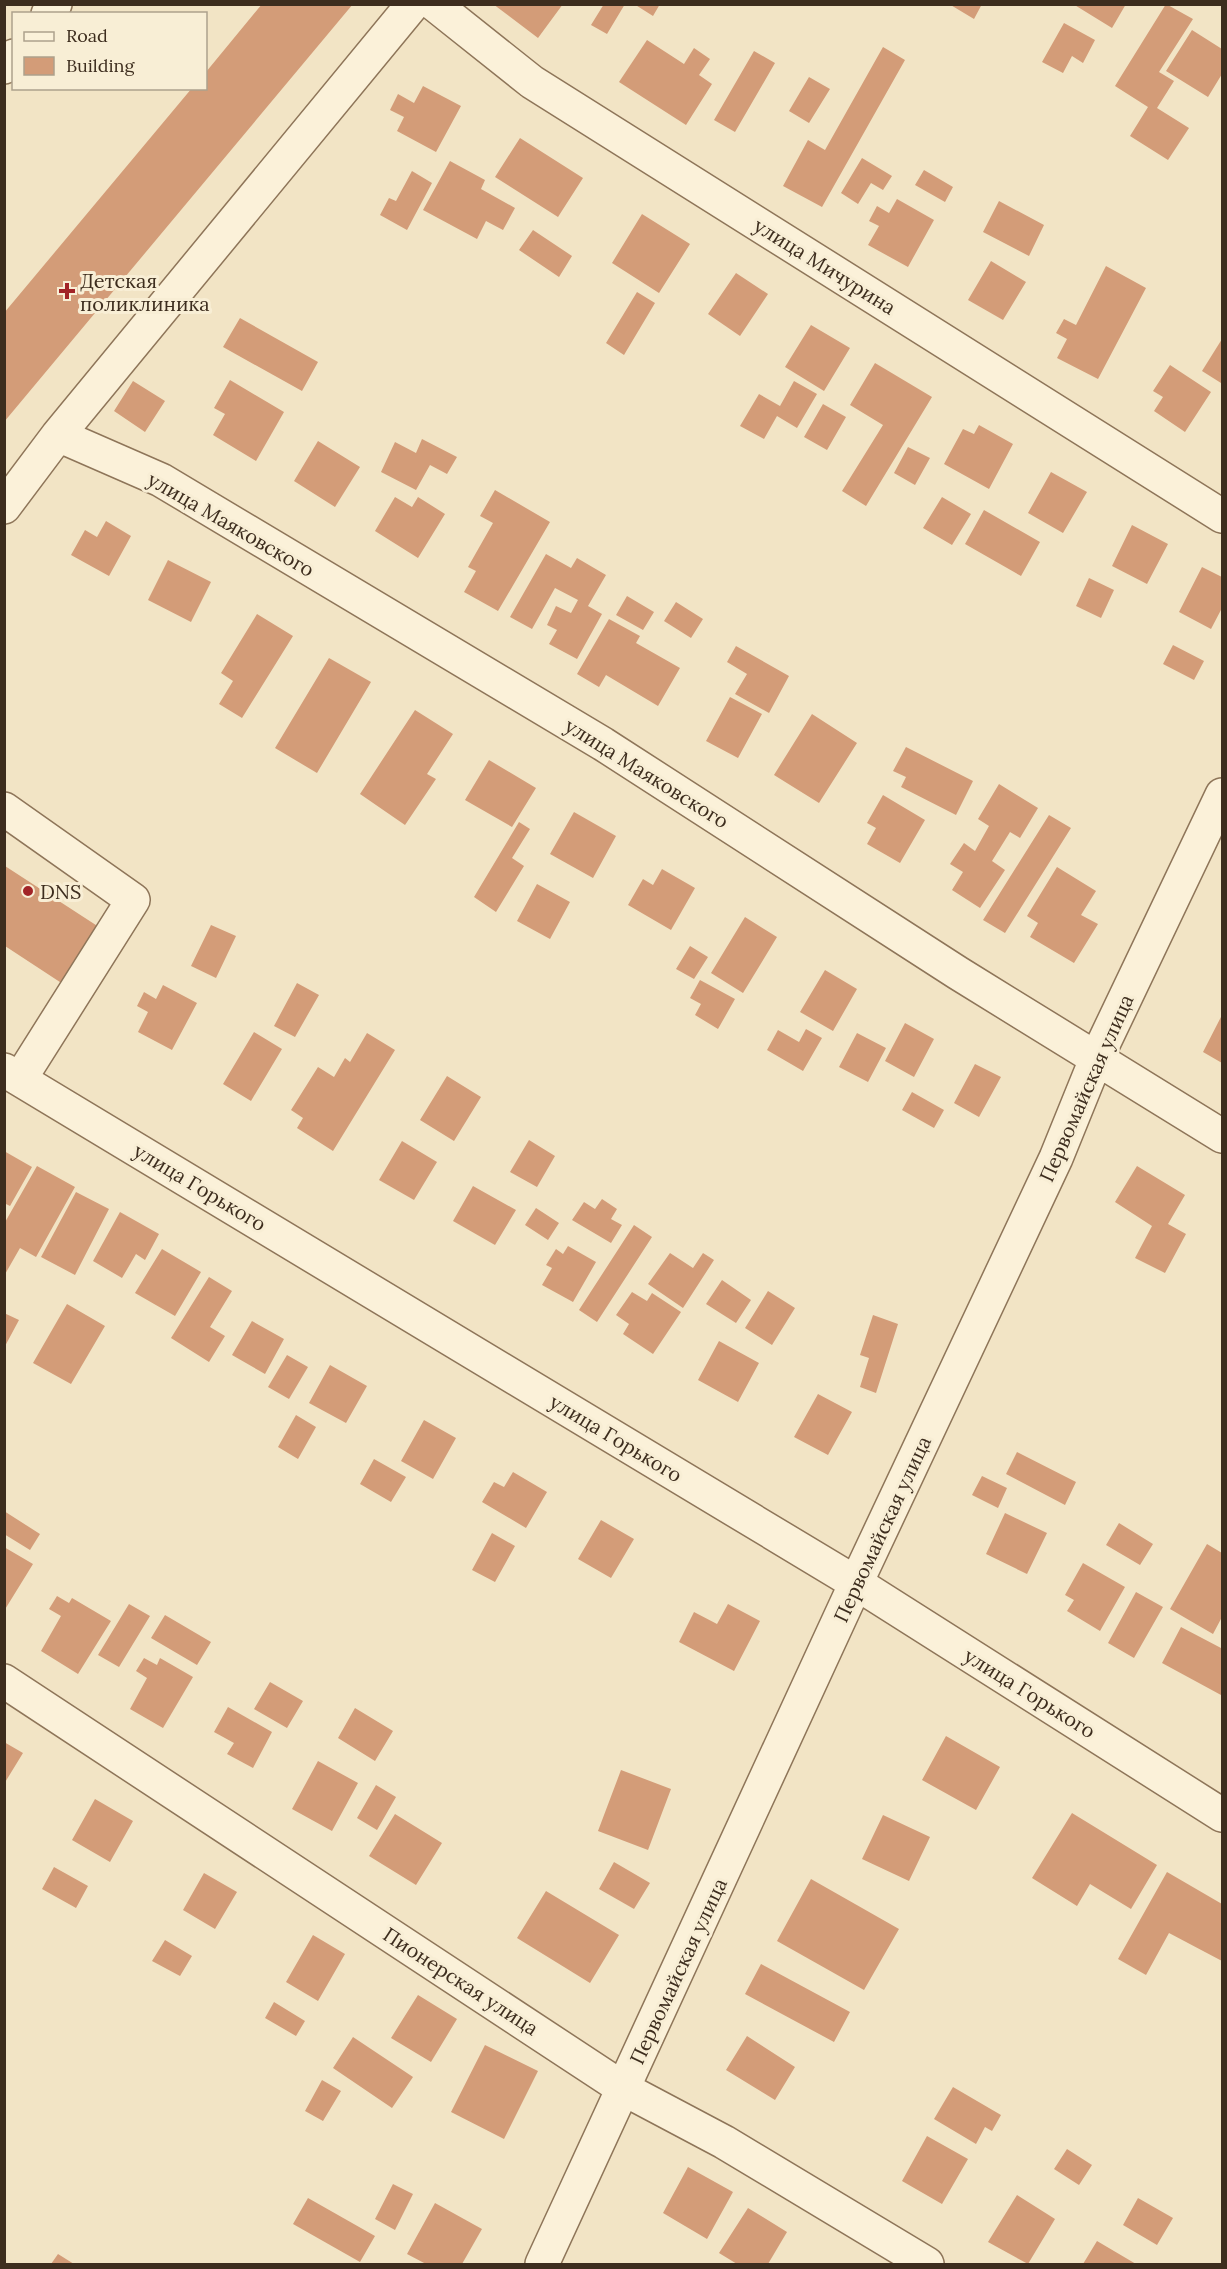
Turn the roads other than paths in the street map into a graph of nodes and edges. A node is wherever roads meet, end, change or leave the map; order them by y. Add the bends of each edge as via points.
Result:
1 (413, 4) edge
2 (434, 4) edge
3 (58, 435) junction
4 (4, 507) edge
5 (1222, 516) edge
6 (1222, 795) edge
7 (4, 809) edge
8 (1097, 1057) junction
9 (12, 1074) edge
10 (1222, 1136) edge
11 (856, 1583) junction
12 (4, 1681) edge
13 (1222, 1815) edge
14 (624, 2089) junction
15 (542, 2265) edge
16 (927, 2265) edge

1 - 3 street
2 - 5 street, улица Мичурина via 532,82
3 - 4 street
3 - 8 street, улица Маяковского via 161,480 603,744 958,973
6 - 8 street, Первомайская улица
7 - 9 street via 133,900
8 - 10 street, улица Маяковского
8 - 11 street, Первомайская улица via 1056,1158
9 - 11 street, улица Горького
11 - 13 street, улица Горького
11 - 14 street, Первомайская улица
12 - 14 street, Пионерская улица
14 - 15 street, Первомайская улица
14 - 16 street, Пионерская улица via 724,2142

